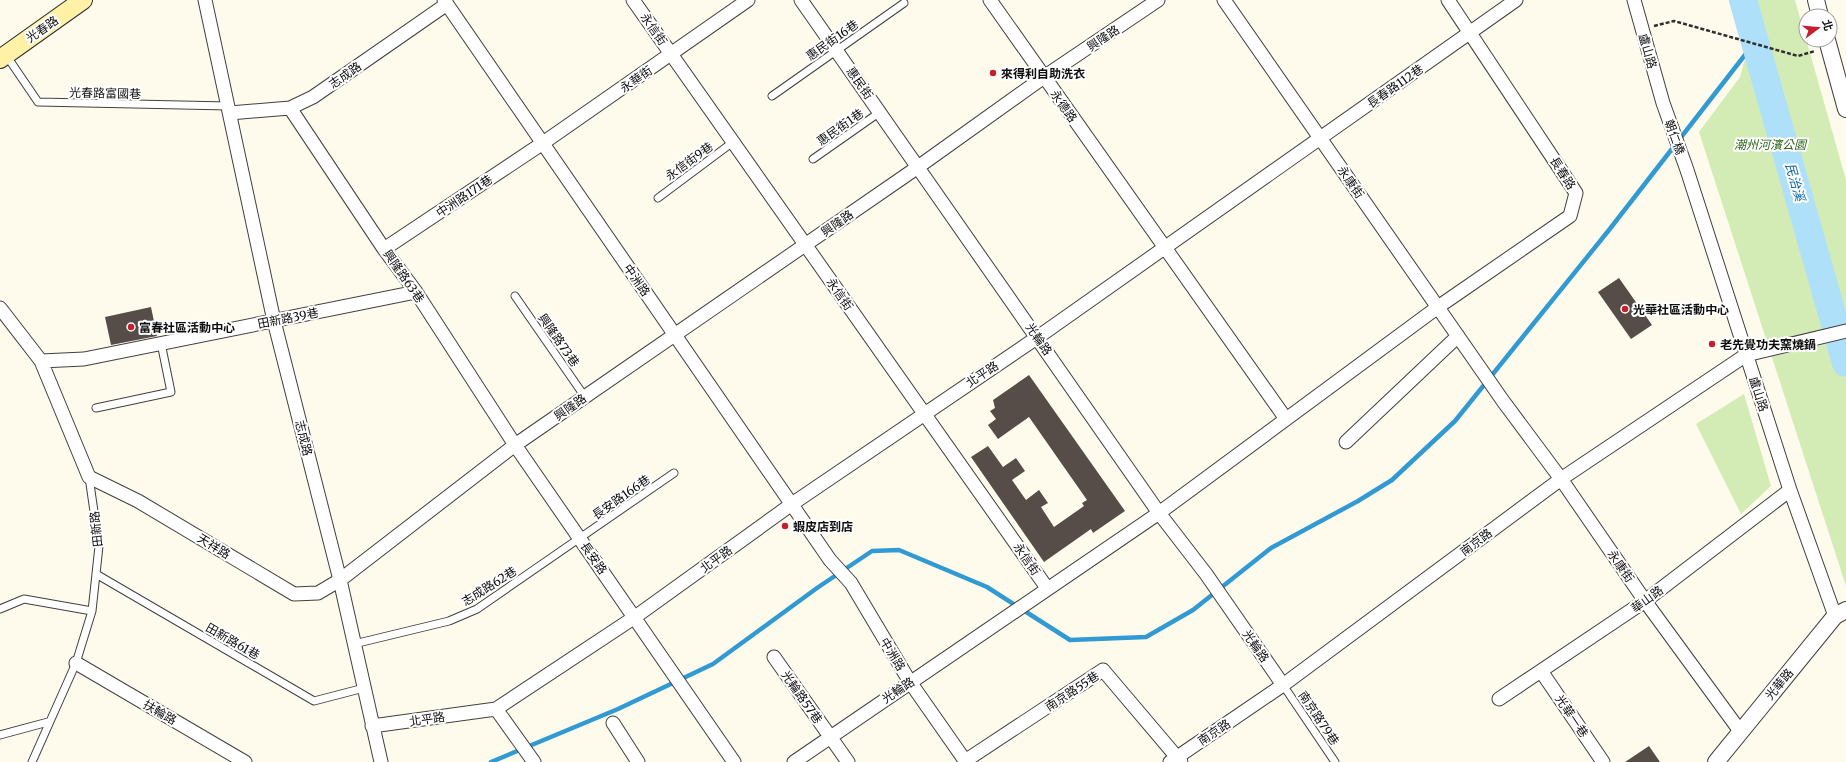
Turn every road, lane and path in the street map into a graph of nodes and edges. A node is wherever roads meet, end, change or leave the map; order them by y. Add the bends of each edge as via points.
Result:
1 (83, 0) edge
2 (205, 0) edge
3 (633, 0) edge
4 (748, 0) edge
5 (801, 0) edge
6 (990, 0) edge
7 (1158, 0) edge
8 (1224, 0) edge
9 (1448, 0) edge
10 (1516, 0) edge
11 (1634, 0) edge
12 (446, 2) edge
13 (904, 3) dead end
14 (1642, 30) junction
15 (1470, 34) junction
16 (1829, 48) edge
17 (836, 50) junction
18 (671, 54) junction
19 (1798, 56) dead end
20 (3, 57) edge
21 (1044, 77) junction
22 (772, 96) dead end
23 (1663, 103) joint
24 (290, 108) junction
25 (229, 109) junction
26 (1846, 109) edge
27 (880, 112) junction
28 (1319, 137) junction
29 (733, 142) junction
30 (543, 143) junction
31 (813, 159) dead end
32 (918, 167) junction
33 (1687, 170) joint
34 (658, 198) dead end
35 (805, 244) junction
36 (1165, 247) junction
37 (384, 248) junction
38 (416, 292) junction
39 (515, 296) dead end
40 (1438, 307) junction
41 (0, 308) edge
42 (274, 321) junction
43 (1846, 331) edge
44 (675, 334) junction
45 (1458, 336) junction
46 (1038, 337) junction
47 (161, 344) junction
48 (1746, 355) junction
49 (42, 361) junction
50 (585, 397) junction
51 (96, 408) dead end
52 (924, 413) junction
53 (1286, 419) junction
54 (1346, 442) dead end
55 (515, 445) junction
56 (674, 473) dead end
57 (89, 477) junction
58 (1561, 479) junction
59 (1790, 490) junction
60 (792, 504) junction
61 (1159, 513) junction
62 (581, 539) junction
63 (96, 574) junction
64 (340, 580) junction
65 (1043, 591) junction
66 (1645, 601) junction
67 (0, 608) edge
68 (92, 611) junction
69 (1841, 613) edge
70 (635, 617) junction
71 (354, 644) junction
72 (774, 657) dead end
73 (76, 662) junction
74 (1542, 671) junction
75 (910, 682) junction
76 (1283, 685) junction
77 (364, 688) junction
78 (1499, 700) dead end
79 (496, 710) junction
80 (48, 722) junction
81 (613, 724) dead end
82 (372, 726) junction
83 (1740, 731) junction
84 (0, 735) edge
85 (830, 737) junction
86 (1176, 760) edge
87 (966, 761) edge
88 (32, 762) edge
89 (245, 762) edge
90 (380, 762) edge
91 (534, 762) edge
92 (638, 762) edge
93 (734, 762) edge
94 (794, 762) edge
95 (848, 762) edge
96 (1336, 762) edge
97 (1604, 762) edge
98 (1716, 762) edge

1 - 20 main road, 光春路
2 - 25 street, 志成路
3 - 18 street, 永信街
4 - 18 street, 永華街
5 - 17 street, 惠民街
6 - 21 street, 永德路
7 - 21 street, 興隆路
8 - 28 street, 永康街
9 - 15 street, 長春路
10 - 15 street, 長春路112巷
11 - 14 street, 盧山路
12 - 24 street, 志成路 via 313,97
12 - 30 street, 中洲路
13 - 17 lane, 惠民街16巷
14 - 19 path via 1674,21
14 - 23 street, 盧山路
15 - 28 street, 長春路112巷
15 - 40 street, 長春路 via 1576,193 1570,216
16 - 26 street
17 - 22 lane, 惠民街16巷
17 - 27 street, 惠民街
18 - 29 street, 永信街
18 - 30 street, 永華街
20 - 25 lane, 光春路富國巷 via 38,102
21 - 32 street, 興隆路
21 - 36 street, 永德路
23 - 33 street, 朝仁橋
24 - 25 street, 志成路
24 - 37 street, 興隆路63巷
25 - 42 street, 志成路
27 - 31 lane, 惠民街1巷
27 - 32 street, 惠民街
28 - 36 street, 長春路112巷
28 - 40 street, 永康街
29 - 34 lane, 永信街9巷
29 - 35 street, 永信街
30 - 37 street, 中洲路171巷
30 - 44 street, 中洲路
32 - 35 street, 興隆路
32 - 46 street, 光輪路
33 - 48 street, 盧山路
35 - 44 street, 興隆路
35 - 52 street, 永信街
36 - 46 street, 北平路
36 - 53 street, 永德路
37 - 38 street, 興隆路63巷
38 - 42 street, 田新路39巷
38 - 55 street, 興隆路63巷
39 - 50 lane, 興隆路73巷
40 - 45 street, 永康街
40 - 53 street, 長春路
41 - 49 street, 田新路
42 - 47 street, 田新路39巷
42 - 64 street, 志成路
43 - 48 street, 南京路
44 - 50 street, 興隆路
44 - 60 street, 中洲路
45 - 54 street
45 - 58 street, 永康街
46 - 52 street, 北平路
46 - 61 street, 光輪路
47 - 49 street, 田新路39巷 via 84,359
47 - 51 lane via 171,392
48 - 58 street, 南京路
48 - 59 street, 盧山路
49 - 57 street, 田新路
50 - 55 street, 興隆路
52 - 60 street, 北平路
52 - 65 street, 永信街
53 - 61 street, 長春路
55 - 62 street, 長安路
55 - 64 street, 興隆路
56 - 62 lane, 長安路166巷
57 - 63 lane, 田新路 via 99,546
57 - 64 street, 天祥路 via 138,501 294,594 318,593
58 - 66 street, 永康街
58 - 76 street, 南京路
59 - 66 street, 華山路
59 - 69 street, 盧山路
60 - 70 street, 北平路
60 - 75 street, 中洲路 via 830,560 850,583
61 - 65 street
61 - 76 street, 光輪路 via 1206,574
62 - 70 street, 長安路
62 - 71 lane, 志成路62巷 via 477,609 449,621
63 - 68 lane, 田新路
63 - 77 lane, 田新路61巷 via 314,702
64 - 71 street, 志成路
65 - 75 street, 光輪路
66 - 74 street, 華山路
66 - 83 street, 永康街
67 - 68 lane via 24,599
68 - 73 lane, 田新路
69 - 83 street, 光華路
70 - 79 street, 北平路
70 - 93 street, 長安路
71 - 77 street, 志成路
72 - 85 street, 光輪路57巷
73 - 80 lane, 田新路
73 - 89 street, 扶輪路
74 - 78 street, 華山路
74 - 97 street, 光華一巷
75 - 85 street, 光輪路
75 - 87 street, 中洲路
76 - 86 street, 南京路
76 - 96 lane, 南京路79巷
77 - 82 street, 志成路
79 - 82 street, 北平路
79 - 91 street
80 - 84 lane
80 - 88 lane, 田新路
81 - 92 street
82 - 90 street, 志成路
83 - 98 street, 光華路
85 - 94 street, 光輪路
85 - 95 street, 光輪路57巷
86 - 87 street, 南京路55巷 via 1103,670

